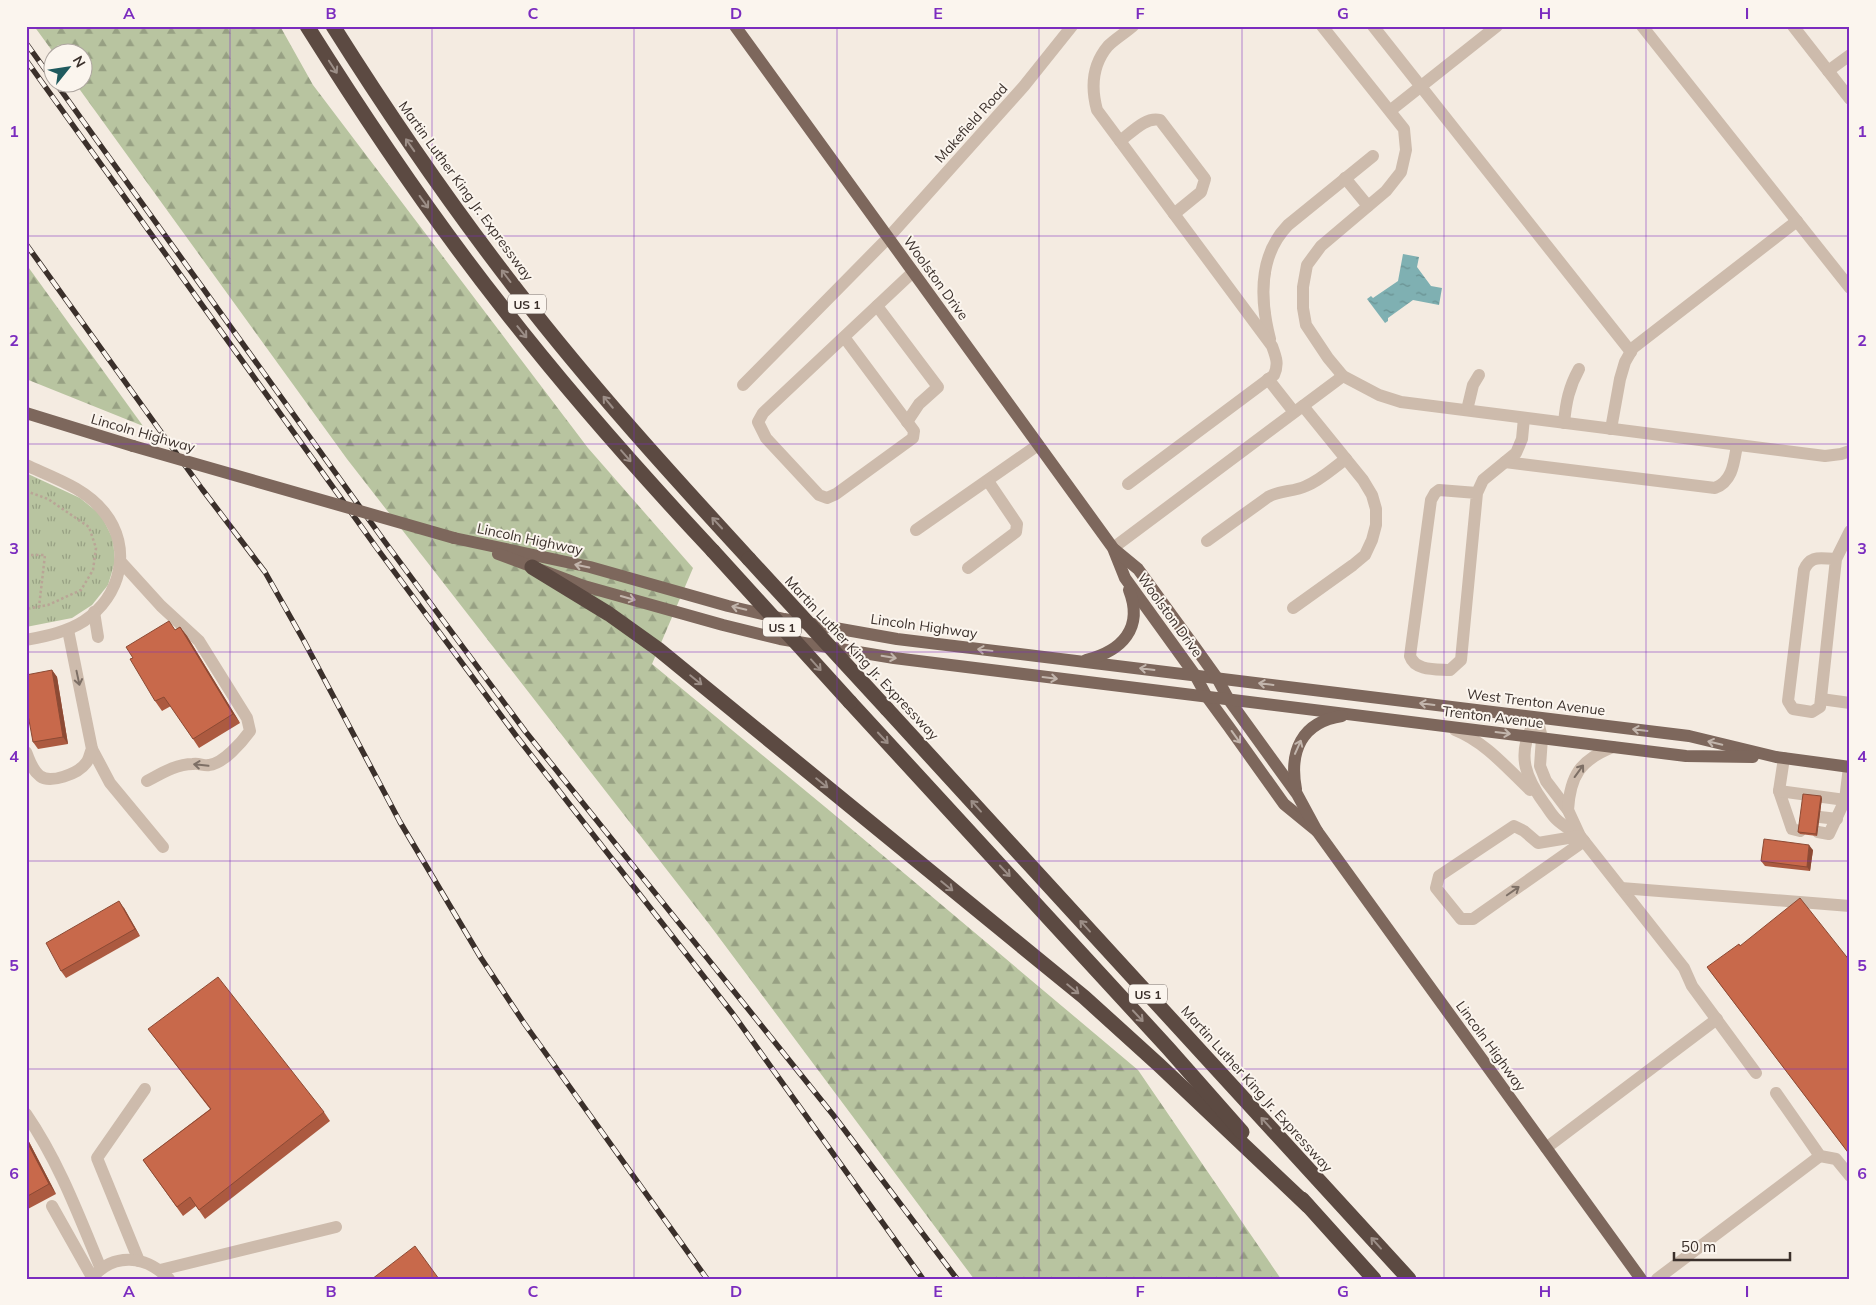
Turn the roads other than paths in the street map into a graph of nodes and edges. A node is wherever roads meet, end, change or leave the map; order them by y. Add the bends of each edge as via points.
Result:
1 (306, 26) edge
2 (333, 26) edge
3 (735, 26) edge
4 (1072, 26) edge
5 (1133, 26) edge
6 (1322, 26) edge
7 (1373, 26) edge
8 (1496, 26) edge
9 (1642, 26) edge
10 (1792, 26) edge
11 (1850, 55) edge
12 (1828, 71) junction
13 (1420, 86) junction
14 (1850, 99) edge
15 (1391, 110) junction
16 (1120, 141) junction
17 (1373, 156) dead end
18 (1346, 178) junction
19 (1368, 206) junction
20 (1174, 214) junction
21 (1797, 221) junction
22 (888, 238) junction
23 (913, 272) junction
24 (1850, 288) edge
25 (877, 306) junction
26 (844, 337) junction
27 (1272, 346) junction
28 (1631, 352) junction
29 (1579, 369) dead end
30 (1479, 375) dead end
31 (1343, 376) junction
32 (1268, 380) junction
33 (743, 385) dead end
34 (1299, 409) junction
35 (1467, 410) junction
36 (26, 413) edge
37 (1524, 418) junction
38 (907, 422) junction
39 (1564, 423) junction
40 (1611, 428) junction
41 (1038, 445) junction
42 (1737, 445) junction
43 (1850, 451) edge
44 (1346, 459) junction
45 (1505, 462) junction
46 (26, 466) edge
47 (988, 481) junction
48 (1128, 484) dead end
49 (1477, 493) junction
50 (916, 530) dead end
51 (1850, 531) edge
52 (454, 538) junction
53 (1207, 541) dead end
54 (1113, 548) junction
55 (1836, 559) junction
56 (121, 562) junction
57 (532, 567) junction
58 (968, 568) dead end
59 (1125, 578) junction
60 (1293, 608) dead end
61 (94, 612) junction
62 (68, 630) junction
63 (98, 637) dead end
64 (26, 640) edge
65 (1081, 662) junction
66 (1195, 675) junction
67 (1217, 678) junction
68 (1207, 697) junction
69 (1821, 699) junction
70 (1229, 700) junction
71 (1850, 703) edge
72 (1352, 715) junction
73 (1537, 718) junction
74 (1448, 727) junction
75 (1527, 736) junction
76 (1542, 738) junction
77 (1613, 747) junction
78 (92, 749) junction
79 (26, 752) edge
80 (1780, 757) junction
81 (1849, 767) edge
82 (147, 782) dead end
83 (1779, 791) junction
84 (1297, 794) junction
85 (1845, 800) junction
86 (1545, 804) junction
87 (1568, 810) junction
88 (1786, 814) junction
89 (1802, 816) edge
90 (1820, 817) edge
91 (1837, 819) junction
92 (1317, 831) junction
93 (1800, 831) edge
94 (1818, 832) edge
95 (1582, 838) junction
96 (163, 847) dead end
97 (1621, 888) junction
98 (1850, 906) edge
99 (1717, 1019) junction
100 (1756, 1073) dead end
101 (145, 1089) dead end
102 (1776, 1092) dead end
103 (26, 1114) edge
104 (1546, 1148) junction
105 (1820, 1156) junction
106 (1850, 1176) edge
107 (52, 1206) dead end
108 (1308, 1206) junction
109 (336, 1227) dead end
110 (139, 1260) junction
111 (94, 1275) edge
112 (165, 1275) edge
113 (1374, 1279) edge
114 (1409, 1279) edge
115 (1641, 1279) edge
116 (1657, 1279) edge

1 -> 108 highway, US 1, bridge via 380,140 449,236 546,362 634,466 1168,1048
114 -> 2 highway, Martin Luther King Jr. Expressway / US 1, bridge via 650,451 525,300 432,175
3 - 22 main road, Woolston Drive
4 - 22 street, Makefield Road via 1024,86
5 - 16 street via 1108,46 1100,59 1093,83 1097,110
6 - 15 street
7 - 13 street
8 - 13 street
9 - 21 street
10 - 12 street
11 - 12 street
12 - 14 street
13 - 15 street
13 - 28 street
15 - 19 street via 1404,129 1406,150 1401,172
16 - 20 street
16 - 20 street via 1148,120 1160,120 1205,179 1202,192
17 - 18 street
18 - 19 street
18 - 27 street via 1288,225 1272,248 1263,286
19 - 31 street via 1321,246 1308,265 1303,287 1306,325
20 - 27 street
21 - 24 street
21 - 28 street via 1645,337
22 - 23 main road, Woolston Drive
22 - 33 street, Makefield Road
23 - 25 street
23 - 41 main road, Woolston Drive
25 - 26 street
25 - 38 street via 938,387
26 - 38 street
26 - 38 street via 763,413 758,422 766,438 819,495 827,498 913,438 914,431
27 - 32 street via 1277,368
28 - 40 street via 1620,379
29 - 39 street via 1567,394
30 - 35 street
31 - 34 street
31 - 35 street via 1379,395 1401,402
32 - 34 street
32 - 48 street
34 - 44 street
34 - 54 street
35 - 37 street
36 - 52 main road, Lincoln Highway, bridge
37 - 39 street
37 - 45 street via 1516,453
39 - 40 street
40 - 42 street
41 - 47 street
41 - 54 main road, Woolston Drive
42 - 43 street via 1825,456
42 - 45 street via 1727,481 1715,488
44 - 53 street via 1304,488 1275,492
44 - 60 street via 1372,495 1376,526 1372,540 1365,555
45 - 49 street via 1483,480
46 - 56 street via 75,488 103,510 118,536
47 - 50 street
47 - 58 street via 1017,524 1016,532
49 - 49 street via 1439,490 1431,500 1410,656 1417,666 1450,670 1462,660
51 - 55 street
52 - 57 main road, Lincoln Highway
65 -> 52 main road, Lincoln Highway via 897,639 784,619 590,567
54 - 59 main road, Woolston Drive
54 - 67 main road, Woolston Drive via 1138,569
55 - 69 street
55 - 69 street via 1813,559 1807,562 1804,570 1788,701 1793,709 1812,712 1820,707
56 - 61 street via 112,590
56 -> 82 street via 199,641 247,718 250,731 230,754 210,766 194,764 169,768
57 -> 68 main road, Lincoln Highway via 678,613 790,640 894,658
57 -> 108 highway via 609,614 658,650 1084,997
59 - 65 main road via 1135,610 1128,634 1109,652
59 - 66 main road, Woolston Drive
61 - 62 street
61 - 63 street
62 - 64 street
62 -> 78 street
66 -> 65 main road, Lincoln Highway
66 - 67 main road, Lincoln Highway
66 - 68 main road, Woolston Drive
67 - 70 main road, Lincoln Highway
73 -> 67 main road, West Trenton Avenue
68 - 70 main road, Trenton Avenue
68 -> 92 main road, Lincoln Highway via 1284,804
69 - 71 street
70 - 72 main road, Trenton Avenue
70 - 84 main road, Lincoln Highway
72 - 74 main road, Trenton Avenue
84 -> 72 main road via 1294,762 1296,748 1303,737 1324,721
73 - 75 street
73 - 76 street
80 -> 73 main road, West Trenton Avenue via 1689,736
74 -> 75 main road, Trenton Avenue
74 - 86 street via 1482,743
75 - 76 main road, Trenton Avenue
75 - 86 street via 1525,769
76 - 77 main road, Trenton Avenue
76 - 87 street via 1539,758 1542,774
77 - 80 main road, Trenton Avenue via 1686,756
87 -> 77 street via 1569,792 1577,772 1594,756
78 - 79 street via 86,764 65,777 46,780 32,767
78 - 96 street via 110,783
80 - 81 main road, West Trenton Avenue
80 - 83 street
81 - 85 street
83 - 85 street
83 - 88 street
84 - 92 main road, Lincoln Highway
85 - 91 street
86 - 95 street via 1556,819
87 - 95 street
88 - 89 street
88 - 93 street via 1792,829
90 - 91 street
91 - 94 street via 1830,834
92 - 104 main road, Lincoln Highway
95 -> 95 street via 1538,844 1514,826 1439,876 1436,888 1461,919 1473,919
95 - 97 street
97 - 98 street
97 - 99 street via 1684,968 1692,986
99 - 100 street
99 - 104 street
101 - 110 street via 97,1158
102 - 105 street
103 - 111 street via 77,1209
104 - 115 main road, Lincoln Highway
105 - 106 street via 1836,1159
105 - 116 street
107 - 111 street
108 - 113 highway, US 1
109 - 112 street
110 - 111 street via 112,1263
110 - 112 street via 151,1264

